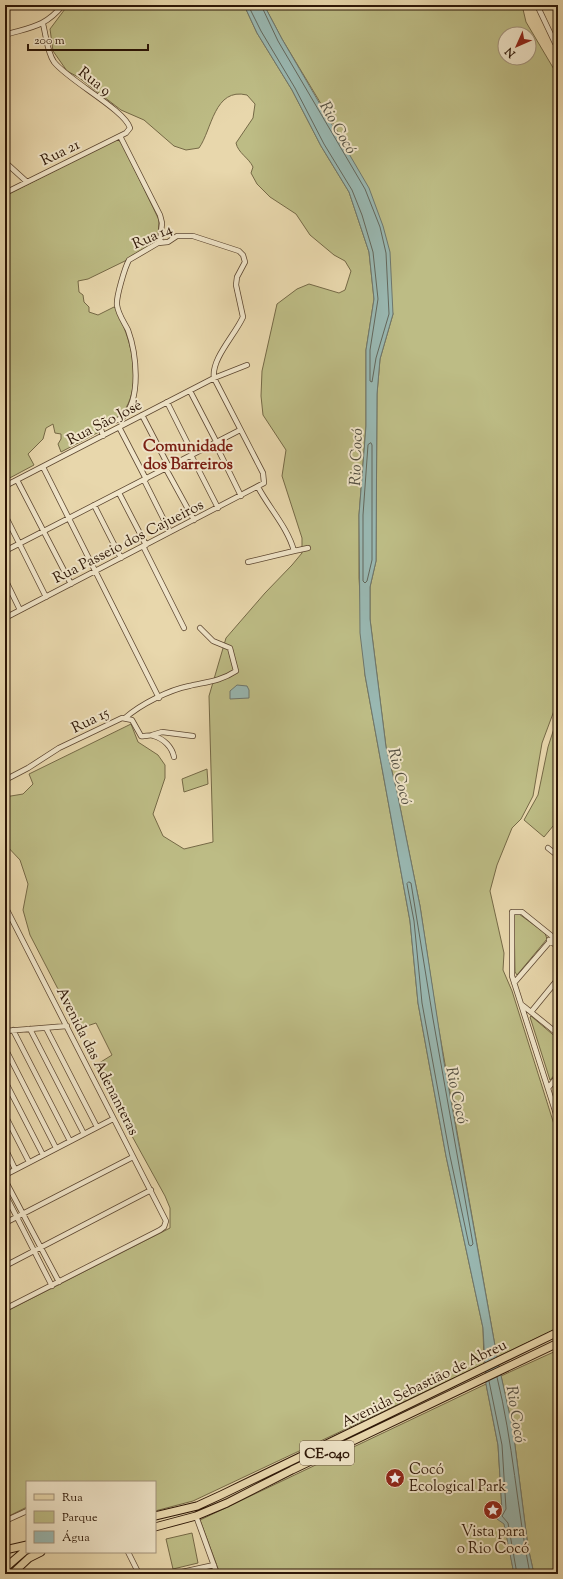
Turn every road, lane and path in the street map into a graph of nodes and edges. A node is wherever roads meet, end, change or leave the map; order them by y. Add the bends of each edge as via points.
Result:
1 (63, 5) edge
2 (537, 5) edge
3 (43, 24) junction
4 (5, 35) edge
5 (555, 43) dead end
6 (126, 133) joint
7 (120, 136) junction
8 (5, 162) edge
9 (27, 182) junction
10 (5, 193) edge
11 (160, 242) junction
12 (247, 365) dead end
13 (214, 378) junction
14 (190, 390) junction
15 (167, 402) junction
16 (142, 415) junction
17 (119, 427) junction
18 (240, 430) junction
19 (103, 436) junction
20 (216, 443) junction
21 (192, 455) junction
22 (43, 467) junction
23 (168, 468) junction
24 (17, 480) junction
25 (145, 480) junction
26 (5, 486) edge
27 (260, 486) junction
28 (119, 493) junction
29 (241, 496) junction
30 (94, 506) junction
31 (218, 508) junction
32 (5, 515) edge
33 (70, 518) junction
34 (194, 520) junction
35 (43, 532) junction
36 (170, 532) junction
37 (20, 544) junction
38 (145, 545) junction
39 (308, 548) dead end
40 (5, 551) edge
41 (294, 551) junction
42 (121, 558) junction
43 (248, 562) dead end
44 (95, 570) junction
45 (5, 579) edge
46 (71, 584) junction
47 (46, 597) junction
48 (20, 610) junction
49 (5, 618) edge
50 (184, 628) dead end
51 (200, 628) dead end
52 (159, 698) junction
53 (125, 718) junction
54 (152, 735) junction
55 (194, 736) dead end
56 (174, 757) dead end
57 (5, 780) edge
58 (548, 848) dead end
59 (558, 856) edge
60 (5, 906) edge
61 (558, 924) edge
62 (558, 931) edge
63 (551, 938) junction
64 (558, 941) edge
65 (558, 947) edge
66 (558, 979) edge
67 (514, 983) junction
68 (521, 1004) junction
69 (531, 1012) junction
70 (67, 1026) junction
71 (46, 1028) junction
72 (30, 1029) junction
73 (13, 1030) junction
74 (5, 1031) edge
75 (557, 1031) edge
76 (5, 1048) edge
77 (558, 1076) edge
78 (5, 1081) edge
79 (548, 1088) junction
80 (5, 1115) edge
81 (113, 1119) junction
82 (558, 1120) edge
83 (97, 1127) junction
84 (84, 1134) junction
85 (70, 1141) junction
86 (5, 1148) edge
87 (56, 1148) junction
88 (43, 1155) junction
89 (133, 1157) junction
90 (29, 1162) junction
91 (15, 1169) junction
92 (5, 1175) edge
93 (5, 1180) edge
94 (151, 1190) junction
95 (5, 1194) edge
96 (22, 1214) junction
97 (17, 1217) junction
98 (5, 1223) edge
99 (41, 1249) junction
100 (34, 1252) junction
101 (5, 1266) edge
102 (59, 1282) junction
103 (52, 1286) junction
104 (5, 1309) edge
105 (558, 1332) edge
106 (558, 1343) edge
107 (302, 1457) junction
108 (265, 1474) junction
109 (283, 1474) junction
110 (254, 1489) junction
111 (26, 1511) edge
112 (156, 1516) edge
113 (196, 1516) junction
114 (5, 1521) edge
115 (156, 1527) edge
116 (26, 1545) edge
117 (5, 1550) edge
118 (26, 1550) edge
119 (39, 1553) edge
120 (128, 1553) edge
121 (214, 1565) junction
122 (5, 1568) edge
123 (5, 1571) edge
124 (7, 1574) edge
125 (12, 1574) edge
126 (139, 1574) edge
127 (173, 1574) edge
128 (217, 1574) edge

1 - 3 street
2 - 5 street
3 - 4 street
3 - 6 street, Rua 9 via 54,61 128,124 130,128
6 - 7 street, Rua 21
7 - 9 street, Rua 21
7 - 11 street via 161,218
8 - 9 street
9 - 10 street, Rua 21
11 - 13 street, Rua 14 via 168,242 177,236 193,236 237,249 244,256 245,262 236,285 243,316 214,367
11 - 19 street, Rua 14 via 128,262 117,304 132,348 136,372 135,385 125,414 120,419 103,425
12 - 13 street, Rua São José
13 - 14 street, Rua São José
13 - 18 street
14 - 15 street, Rua São José
14 - 20 street
15 - 16 street, Rua São José
15 - 21 street
16 - 17 street, Rua São José
16 - 23 street
17 - 19 street, Rua São José
17 - 25 street
18 - 20 street
18 - 27 street via 263,473 265,480
19 - 22 street, Rua São José
20 - 21 street
20 - 29 street
21 - 23 street
21 - 31 street
22 - 24 street, Rua São José
22 - 33 street
23 - 25 street
23 - 34 street
24 - 26 street, Rua São José
24 - 35 street
25 - 28 street
25 - 36 street
27 - 29 street, Rua Passeio dos Cajueiros
27 - 41 street via 265,501 286,532
28 - 30 street
28 - 38 street
29 - 31 street, Rua Passeio dos Cajueiros
30 - 33 street
30 - 42 street
31 - 34 street, Rua Passeio dos Cajueiros
32 - 37 street
33 - 35 street
33 - 44 street
34 - 36 street, Rua Passeio dos Cajueiros
35 - 37 street
35 - 46 street
36 - 38 street, Rua Passeio dos Cajueiros
37 - 40 street
37 - 47 street
38 - 42 street, Rua Passeio dos Cajueiros
38 - 50 street
39 - 41 street
41 - 43 street
42 - 44 street, Rua Passeio dos Cajueiros
44 - 46 street, Rua Passeio dos Cajueiros
44 - 52 street
45 - 48 street
46 - 47 street, Rua Passeio dos Cajueiros
47 - 48 street, Rua Passeio dos Cajueiros
48 - 49 street, Rua Passeio dos Cajueiros
51 - 52 street via 212,641 230,648 236,671 218,680 175,690
52 - 53 street via 132,711
53 - 54 street, Rua 15 via 132,720 141,736
53 - 57 street, Rua 15 via 59,748
54 - 55 street via 162,732
54 - 56 street, Rua 15 via 170,746
58 - 59 street
60 - 70 street, Avenida das Adenanteras
61 - 62 street
62 - 63 street
63 - 64 street
63 - 65 street
63 - 67 street
63 - 67 street via 522,912 512,912 511,971
66 - 69 street
67 - 68 street
68 - 69 street
68 - 79 street
69 - 75 street
70 - 71 street
70 - 81 street, Avenida das Adenanteras
71 - 72 street
71 - 83 street
72 - 73 street
72 - 84 street
73 - 74 street
73 - 85 street
76 - 87 street
77 - 79 street
78 - 88 street
79 - 82 street
80 - 90 street
81 - 83 street
81 - 89 street, Avenida das Adenanteras
83 - 84 street
84 - 85 street
85 - 87 street
86 - 91 street
87 - 88 street
88 - 90 street
89 - 94 street, Avenida das Adenanteras
89 - 96 street
90 - 91 street
91 - 92 street
93 - 96 street
94 - 99 street
94 - 102 street, Avenida das Adenanteras via 165,1217 164,1227
95 - 97 street
96 - 97 street
96 - 99 street
97 - 98 street
97 - 100 street
99 - 100 street
99 - 102 street
100 - 101 street
100 - 103 street
102 - 103 street
103 - 104 street
105 - 107 main road, Avenida Sebastião de Abreu / CE-040
106 - 109 main road, Avenida Sebastião de Abreu / CE-040
107 - 108 main road, Avenida Sebastião de Abreu / CE-040
107 - 109 main road via 285,1469
108 - 110 main road via 268,1476 266,1480
108 - 112 main road, Avenida Sebastião de Abreu / CE-040 via 192,1507
109 - 110 main road, Avenida Sebastião de Abreu / CE-040
110 - 113 main road, Avenida Sebastião de Abreu / CE-040
111 - 114 street
113 - 115 main road, CE-040
113 - 121 street
116 - 117 main road
118 - 122 main road
119 - 125 main road via 29,1558
120 - 126 street
121 - 127 street
121 - 128 street
123 - 124 main road

